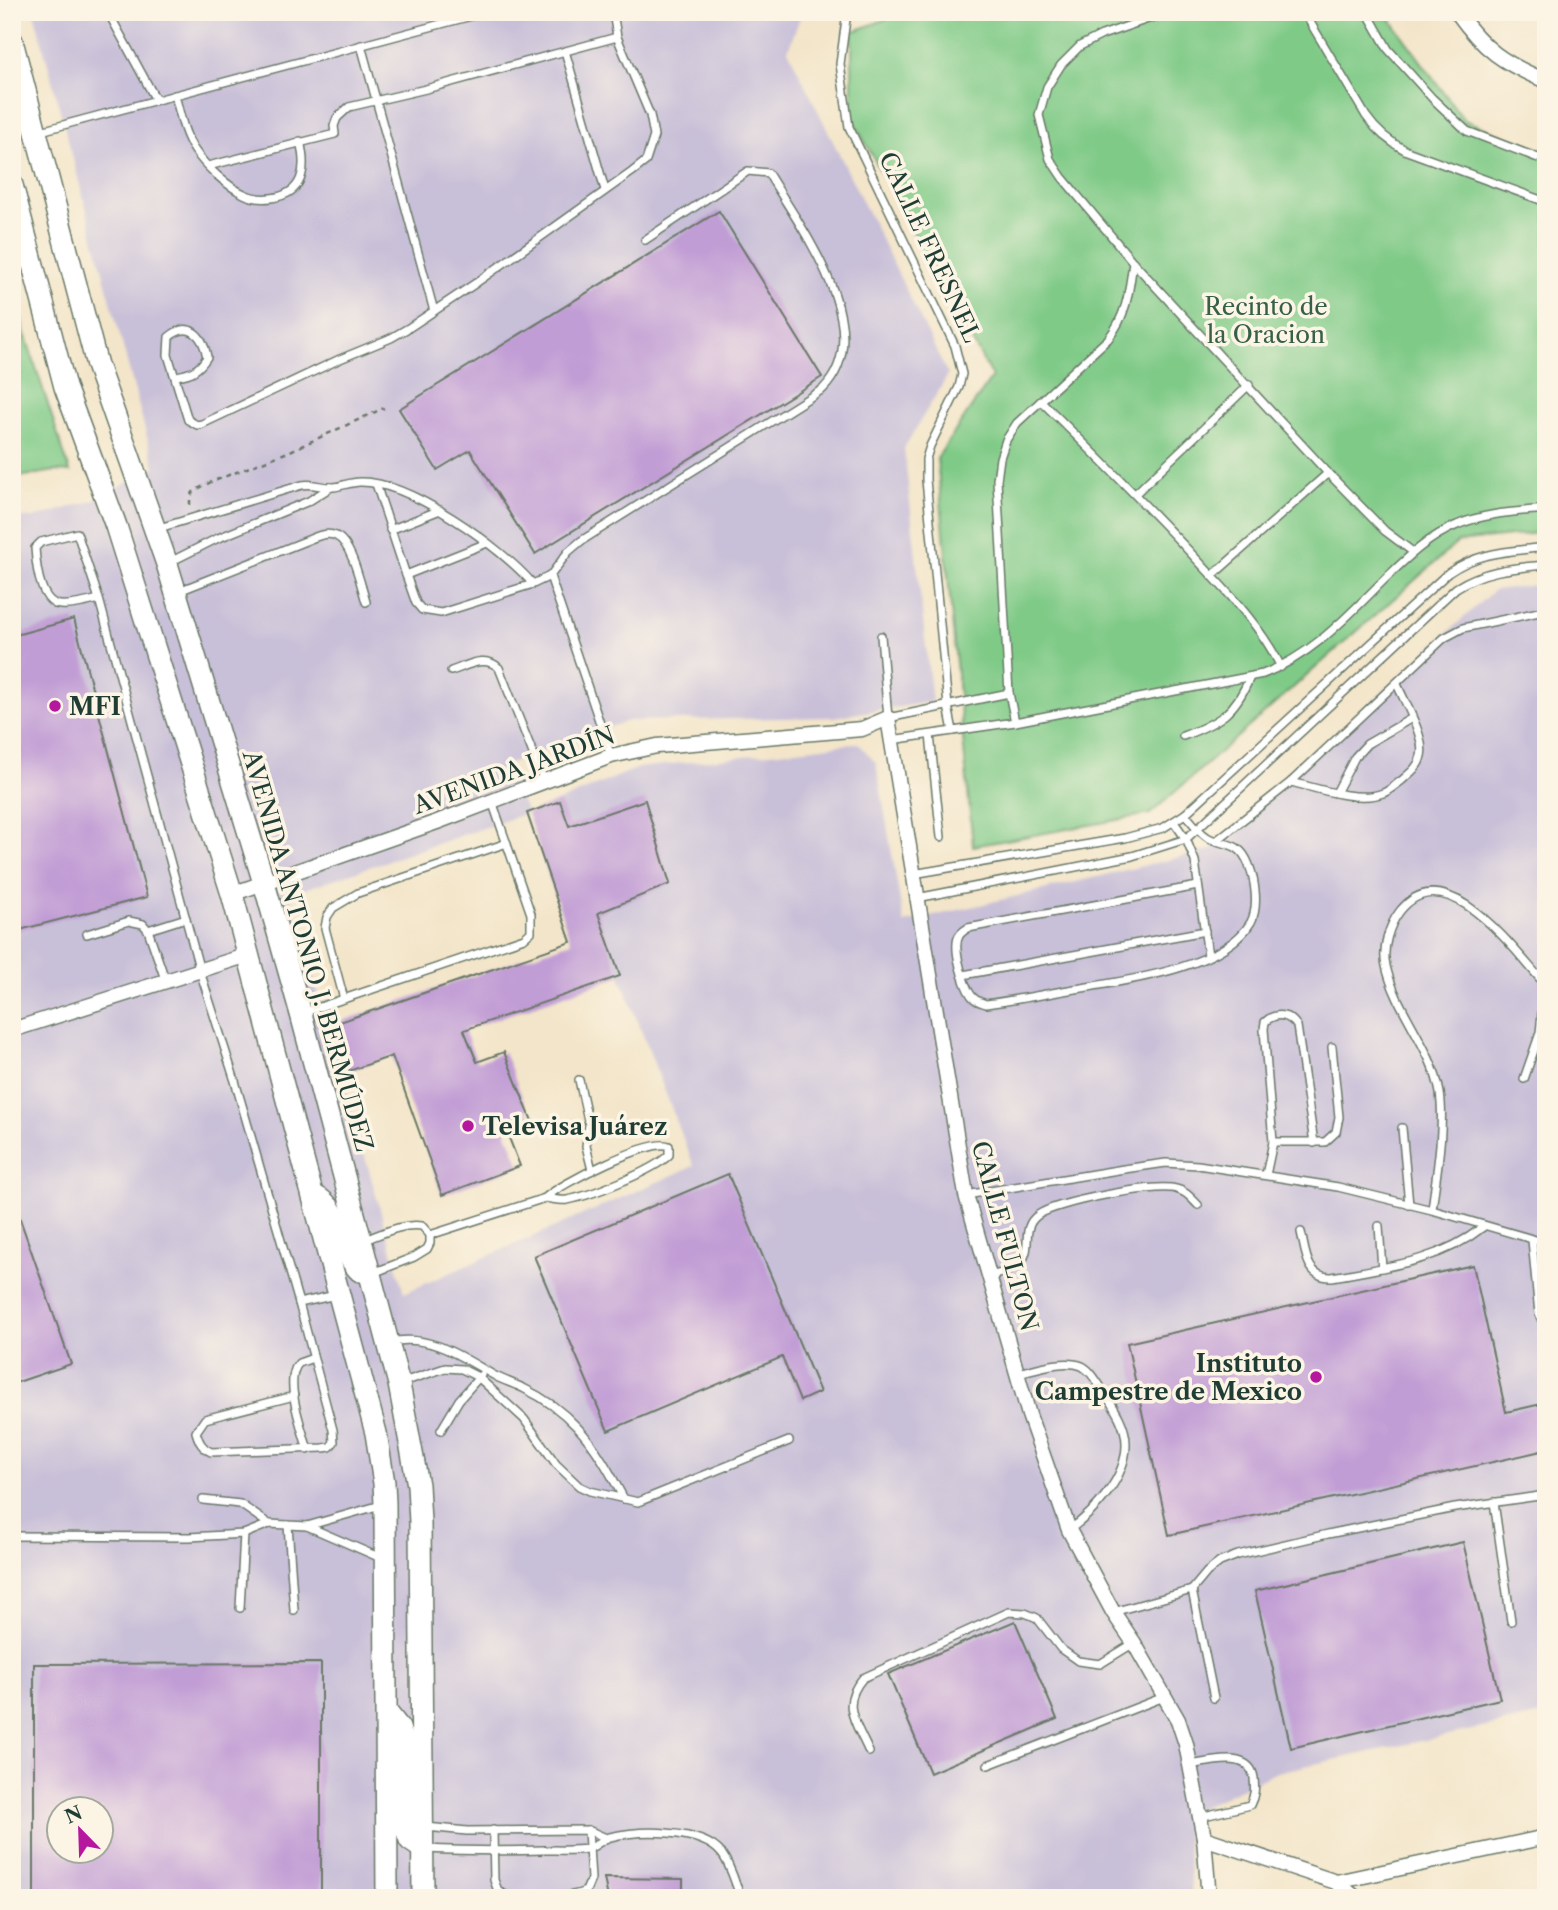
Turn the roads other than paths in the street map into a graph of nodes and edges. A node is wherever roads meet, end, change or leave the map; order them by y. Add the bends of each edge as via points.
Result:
1 (108, 12) edge
2 (485, 12) edge
3 (613, 12) edge
4 (847, 12) edge
5 (1168, 12) edge
6 (1304, 12) edge
7 (1367, 12) edge
8 (1457, 12) edge
9 (617, 37) junction
10 (12, 41) edge
11 (361, 45) junction
12 (565, 51) junction
13 (1546, 81) edge
14 (175, 95) junction
15 (156, 100) junction
16 (377, 101) junction
17 (36, 132) junction
18 (300, 141) junction
19 (1546, 162) edge
20 (208, 166) junction
21 (12, 185) edge
22 (605, 190) junction
23 (1546, 202) edge
24 (645, 240) dead end
25 (1133, 262) junction
26 (434, 311) junction
27 (176, 376) junction
28 (1250, 385) junction
29 (1041, 401) junction
30 (1328, 472) junction
31 (376, 484) junction
32 (331, 487) junction
33 (1135, 494) junction
34 (1546, 509) edge
35 (440, 510) junction
36 (156, 529) junction
37 (390, 530) junction
38 (487, 543) junction
39 (1546, 547) edge
40 (1413, 552) junction
41 (1465, 561) junction
42 (167, 564) junction
43 (1546, 565) edge
44 (406, 575) junction
45 (550, 576) junction
46 (1212, 576) junction
47 (1472, 577) junction
48 (533, 584) junction
49 (175, 592) junction
50 (99, 599) junction
51 (366, 602) dead end
52 (1539, 612) dead end
53 (881, 636) dead end
54 (1281, 667) junction
55 (451, 671) dead end
56 (1250, 677) junction
57 (1396, 684) junction
58 (1009, 693) junction
59 (948, 706) junction
60 (888, 718) junction
61 (1412, 718) junction
62 (1015, 722) junction
63 (862, 729) junction
64 (953, 731) junction
65 (930, 735) junction
66 (1183, 736) dead end
67 (891, 740) junction
68 (611, 756) junction
69 (544, 781) junction
70 (1291, 782) junction
71 (1336, 793) junction
72 (492, 801) junction
73 (1185, 814) junction
74 (1174, 822) junction
75 (1198, 829) junction
76 (940, 837) dead end
77 (1186, 839) junction
78 (1216, 841) junction
79 (507, 843) junction
80 (913, 874) junction
81 (264, 883) junction
82 (1198, 886) junction
83 (232, 894) junction
84 (916, 898) junction
85 (186, 918) junction
86 (148, 930) junction
87 (1205, 930) junction
88 (87, 934) dead end
89 (248, 955) junction
90 (1208, 956) junction
91 (200, 971) junction
92 (963, 975) junction
93 (166, 982) junction
94 (344, 999) junction
95 (301, 1013) junction
96 (12, 1031) edge
97 (1332, 1047) dead end
98 (1524, 1079) dead end
99 (579, 1080) dead end
100 (291, 1108) junction
101 (1402, 1128) dead end
102 (1273, 1142) junction
103 (1314, 1143) junction
104 (592, 1170) junction
105 (1266, 1175) junction
106 (349, 1192) junction
107 (313, 1195) junction
108 (966, 1195) junction
109 (545, 1198) junction
110 (1198, 1205) dead end
111 (1409, 1205) junction
112 (1432, 1210) junction
113 (1379, 1226) dead end
114 (1483, 1227) junction
115 (1301, 1232) dead end
116 (430, 1235) junction
117 (1532, 1240) junction
118 (360, 1241) junction
119 (1546, 1243) edge
120 (1382, 1268) junction
121 (369, 1274) junction
122 (988, 1276) junction
123 (340, 1294) junction
124 (299, 1303) junction
125 (1546, 1329) edge
126 (388, 1343) junction
127 (313, 1358) junction
128 (488, 1371) junction
129 (1018, 1373) junction
130 (478, 1377) junction
131 (399, 1384) junction
132 (294, 1396) junction
133 (441, 1430) dead end
134 (789, 1441) dead end
135 (308, 1450) junction
136 (1546, 1495) edge
137 (624, 1499) junction
138 (203, 1500) dead end
139 (1494, 1502) junction
140 (385, 1504) junction
141 (269, 1524) junction
142 (288, 1525) junction
143 (307, 1526) junction
144 (1069, 1530) junction
145 (244, 1534) junction
146 (12, 1536) edge
147 (386, 1560) junction
148 (1192, 1590) junction
149 (240, 1608) dead end
150 (294, 1610) dead end
151 (1113, 1612) junction
152 (1511, 1621) dead end
153 (1134, 1643) junction
154 (1164, 1697) junction
155 (1214, 1698) dead end
156 (387, 1712) junction
157 (869, 1752) dead end
158 (988, 1765) dead end
159 (1191, 1765) junction
160 (1200, 1817) junction
161 (424, 1827) junction
162 (493, 1830) junction
163 (588, 1830) junction
164 (1546, 1837) edge
165 (606, 1838) junction
166 (1204, 1838) junction
167 (423, 1849) junction
168 (590, 1849) junction
169 (495, 1851) junction
170 (1336, 1882) junction
171 (387, 1898) edge
172 (423, 1898) edge
173 (741, 1898) edge
174 (1209, 1898) edge
175 (1356, 1898) edge

1 - 15 lane
2 - 11 lane
3 - 9 lane
4 - 59 lane, CALLE FRESNEL via 840,64 849,127 955,346 962,374 926,459
5 - 25 lane via 1080,46 1060,65 1039,115 1050,159
6 - 23 lane via 1366,116 1390,142
7 - 19 lane via 1388,49 1467,131
8 - 13 street via 1489,51
9 - 12 lane
9 - 22 lane via 650,115 654,136 646,161
10 - 17 main road, AVENIDA ANTONIO J. BERMÚDEZ
11 - 14 lane
11 - 16 lane
12 - 16 lane
12 - 22 lane
14 - 15 lane
14 - 20 lane via 187,137
15 - 17 lane
16 - 18 lane via 342,112 335,134
16 - 26 lane
17 - 36 main road, AVENIDA ANTONIO J. BERMÚDEZ via 97,365
18 - 20 lane
18 - 20 lane via 303,173 283,196 245,195
21 - 83 main road via 65,387 116,526
22 - 26 lane
24 - 45 lane via 748,171 768,173 817,256 840,311 843,338 839,364 823,389 582,541
25 - 28 lane
25 - 29 lane via 1126,311 1119,326
26 - 27 lane via 391,338 202,424 188,421
27 - 27 lane via 200,369 207,357 205,344 186,328 176,331 167,344
28 - 30 lane
28 - 33 lane
29 - 33 lane
29 - 58 lane via 1006,440 997,480
30 - 40 lane via 1385,531
30 - 46 lane
31 - 32 lane
31 - 35 lane
31 - 37 lane
32 - 36 lane via 302,485
32 - 42 lane
33 - 46 lane
34 - 40 lane via 1471,520
35 - 37 lane
35 - 38 lane
36 - 42 main road, AVENIDA ANTONIO J. BERMÚDEZ
37 - 44 lane
38 - 44 lane
38 - 48 lane
39 - 41 lane
40 - 54 lane via 1317,644
41 - 47 lane
41 - 73 lane
42 - 49 main road, AVENIDA ANTONIO J. BERMÚDEZ
43 - 47 lane
44 - 48 lane via 416,603 432,613
45 - 48 lane
45 - 68 lane
46 - 54 lane via 1265,637
47 - 75 lane
49 - 51 lane via 330,535 347,548
49 - 81 main road, AVENIDA ANTONIO J. BERMÚDEZ
50 - 50 lane via 64,604 51,601 35,561 35,548 41,542 77,533
50 - 85 lane
52 - 57 lane via 1463,628 1444,638
53 - 60 lane
54 - 56 lane
55 - 69 lane via 481,661 499,668
56 - 62 lane
56 - 66 lane via 1233,710 1212,725
57 - 61 lane
57 - 70 lane
58 - 59 lane
58 - 62 lane
59 - 60 lane
59 - 64 lane, CALLE FRESNEL
60 - 63 street, AVENIDA JARDÍN
60 - 67 street, CALLE FULTON
61 - 71 lane via 1367,744
61 - 71 lane via 1422,756 1413,771 1385,793
62 - 64 lane
63 - 67 street, AVENIDA JARDÍN
63 - 68 street, AVENIDA JARDÍN via 657,746
64 - 65 lane
65 - 67 lane
65 - 76 lane
67 - 80 street, CALLE FULTON
68 - 69 street, AVENIDA JARDÍN
69 - 72 street, AVENIDA JARDÍN
70 - 71 lane
70 - 78 lane
72 - 79 lane
72 - 81 street, AVENIDA JARDÍN
73 - 74 lane
73 - 75 lane
74 - 77 lane
74 - 80 lane via 1125,838
75 - 77 lane
75 - 78 lane
77 - 82 lane
77 - 84 lane via 1132,856
78 - 90 lane via 1236,846 1249,864 1256,904 1246,929
79 - 94 lane via 358,893 333,908 326,928
79 - 94 lane via 531,914 531,932
80 - 84 street, CALLE FULTON
81 - 83 street, AVENIDA JARDÍN
81 - 95 main road, AVENIDA ANTONIO J. BERMÚDEZ
82 - 87 lane
82 - 92 lane via 968,928 959,936 957,946
83 - 89 main road
84 - 108 street, CALLE FULTON
85 - 86 lane
85 - 91 lane
86 - 88 lane via 129,921
86 - 93 lane
87 - 90 lane
87 - 92 lane
89 - 91 street
89 - 100 main road
90 - 92 lane via 1148,976 986,1004 970,994
91 - 93 street
91 - 124 lane
93 - 96 street
94 - 95 lane
95 - 106 main road, AVENIDA ANTONIO J. BERMÚDEZ
97 - 103 lane via 1338,1126 1331,1138
98 - 112 lane via 1539,1033 1545,985 1468,905 1435,893 1408,903 1392,925 1385,963 1440,1094
99 - 104 lane
100 - 106 main road via 307,1110 315,1117 332,1174
100 - 107 main road
101 - 111 lane
102 - 103 lane
102 - 103 lane via 1264,1029 1270,1018 1285,1016 1294,1022 1299,1035
102 - 105 lane
104 - 109 lane
104 - 109 lane via 659,1143 670,1150 653,1166 578,1197
105 - 108 lane via 1166,1163
105 - 111 lane
106 - 118 main road, AVENIDA ANTONIO J. BERMÚDEZ
107 - 121 main road via 334,1213 355,1266
107 - 123 main road
108 - 122 street, CALLE FULTON
109 - 116 lane
110 - 122 lane via 1183,1191 1163,1187 1054,1208 1031,1223 1026,1253 1018,1266
111 - 112 lane
112 - 114 lane
113 - 120 lane
114 - 117 lane
114 - 120 lane via 1442,1252
115 - 120 lane via 1309,1263 1319,1276
116 - 118 lane via 422,1226 404,1226
116 - 121 lane via 430,1243 421,1253
117 - 119 lane
117 - 125 lane via 1539,1314
118 - 121 main road, AVENIDA ANTONIO J. BERMÚDEZ
121 - 126 main road, AVENIDA ANTONIO J. BERMÚDEZ
122 - 129 street, CALLE FULTON
123 - 124 lane
123 - 140 main road via 376,1433
124 - 127 lane
126 - 128 lane via 424,1341
126 - 131 main road, AVENIDA ANTONIO J. BERMÚDEZ
127 - 132 lane via 295,1367
127 - 135 lane via 334,1436 330,1447
128 - 130 lane
128 - 137 lane via 562,1413 594,1446
129 - 144 street, CALLE FULTON
129 - 144 lane via 1081,1366 1100,1386 1123,1427 1126,1449 1119,1472 1100,1502
130 - 131 lane via 462,1369 445,1368
130 - 133 lane
130 - 137 lane via 524,1419 556,1464 579,1486
131 - 161 main road, AVENIDA ANTONIO J. BERMÚDEZ via 418,1485
132 - 135 lane
132 - 135 lane via 213,1415 196,1432 202,1446 211,1452
134 - 137 lane via 638,1502
136 - 139 lane
138 - 141 lane via 240,1504
139 - 148 lane via 1238,1555 1214,1567
139 - 152 lane
140 - 143 lane
140 - 147 main road
141 - 142 lane
141 - 145 lane
142 - 143 lane
142 - 150 lane
143 - 147 lane
144 - 151 street, CALLE FULTON
145 - 146 lane
145 - 149 lane
147 - 156 main road
148 - 151 lane
148 - 155 lane
151 - 153 street, CALLE FULTON
153 - 154 street, CALLE FULTON
153 - 157 lane via 1100,1664 1078,1661 1061,1649 1037,1618 1009,1612 863,1678 852,1690 850,1708
154 - 158 lane
154 - 159 street, CALLE FULTON via 1178,1720
156 - 167 main road via 403,1742 406,1829
156 - 171 main road
159 - 160 street, CALLE FULTON
159 - 160 lane via 1229,1759 1245,1762 1253,1772 1256,1793 1250,1805
160 - 166 street, CALLE FULTON
161 - 162 lane
161 - 167 main road, AVENIDA ANTONIO J. BERMÚDEZ
162 - 163 lane
162 - 169 lane
163 - 165 lane
163 - 168 lane
164 - 170 street
165 - 168 lane
165 - 173 lane via 657,1832 701,1840 723,1855
166 - 170 street
166 - 174 street, CALLE FULTON
167 - 169 lane
167 - 172 main road, AVENIDA ANTONIO J. BERMÚDEZ
168 - 169 lane
168 - 169 lane via 591,1878 586,1891 536,1898 498,1891
170 - 175 street

